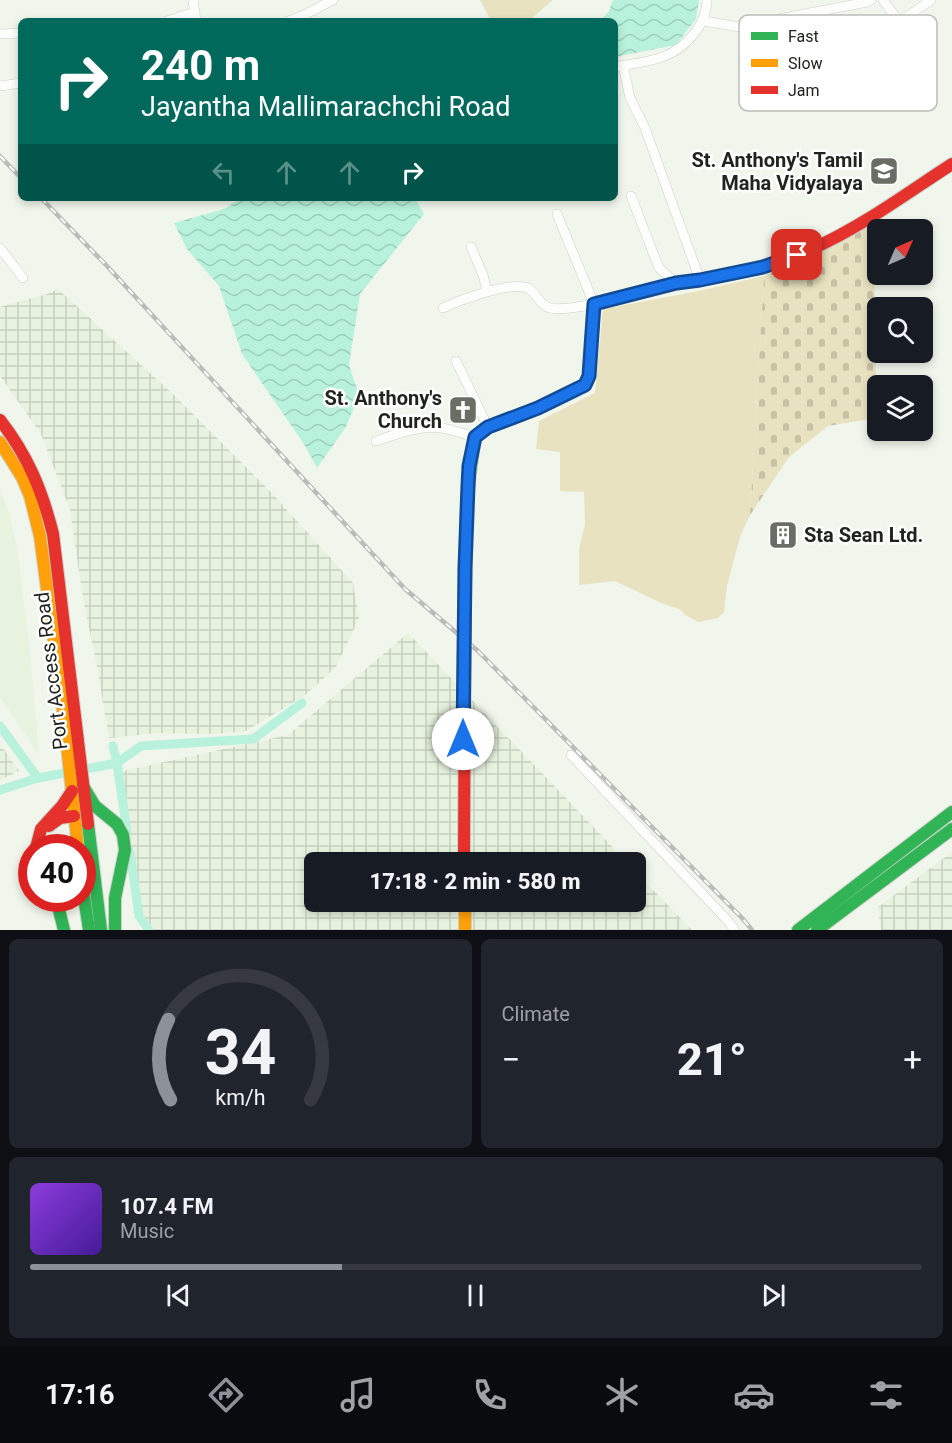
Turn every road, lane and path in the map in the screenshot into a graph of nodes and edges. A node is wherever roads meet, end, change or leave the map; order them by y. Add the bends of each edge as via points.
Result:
1 (193, 0) edge
2 (333, 0) edge
3 (707, 0) edge
4 (871, 0) edge
5 (883, 0) edge
6 (931, 0) edge
7 (802, 15) edge
8 (894, 15) edge
9 (909, 15) edge
10 (195, 16) edge
11 (296, 18) edge
12 (703, 21) junction
13 (739, 27) edge
14 (18, 33) edge
15 (0, 34) edge
16 (619, 66) edge
17 (18, 84) edge
18 (0, 86) edge
19 (952, 164) edge
20 (631, 196) dead end
21 (557, 214) dead end
22 (471, 247) dead end
23 (0, 248) edge
24 (23, 278) dead end
25 (700, 280) junction
26 (676, 283) junction
27 (487, 291) junction
28 (594, 304) junction
29 (443, 308) dead end
30 (456, 360) dead end
31 (0, 420) edge
32 (488, 427) junction
33 (475, 437) junction
34 (376, 441) dead end
35 (0, 442) edge
36 (571, 755) dead end
37 (77, 788) junction
38 (952, 812) edge
39 (81, 815) junction
40 (105, 815) junction
41 (952, 829) edge
42 (39, 834) edge
43 (43, 834) edge
44 (79, 834) edge
45 (465, 852) edge
46 (60, 912) edge
47 (86, 912) edge
48 (465, 912) edge
49 (64, 930) edge
50 (89, 930) edge
51 (102, 930) edge
52 (115, 930) edge
53 (465, 930) edge
54 (734, 930) edge
55 (798, 930) edge
56 (817, 930) edge

1 - 10 street
2 - 11 street
3 - 12 street
4 - 7 street
5 - 8 street
6 - 9 street
12 - 13 street
12 - 16 street via 681,48 669,56
14 - 15 street
16 - 25 street
17 - 18 street
19 - 25 main road via 870,218 814,248 763,267
20 - 26 street via 659,268
21 - 28 street
22 - 27 street
23 - 24 street
25 - 26 main road
26 - 28 main road
27 - 28 street via 525,287 550,309
27 - 29 street
28 - 32 main road via 585,385
30 - 32 street
31 - 37 main road, Port Access Road via 34,471 53,534 79,736
32 - 33 main road
33 - 34 street via 430,427
33 - 45 main road via 469,466 465,568
35 - 37 main road, Port Access Road via 26,486 40,536 66,739
36 - 54 street
37 - 39 main road, Port Access Road
37 - 40 main road
37 - 42 main road
38 - 55 main road
39 - 40 main road
39 - 43 main road via 58,819
39 - 44 main road, Port Access Road
39 - 51 main road, Port Access Road
40 - 52 main road via 114,820 124,838
41 - 56 main road
46 - 49 main road
47 - 50 main road
48 - 53 main road

